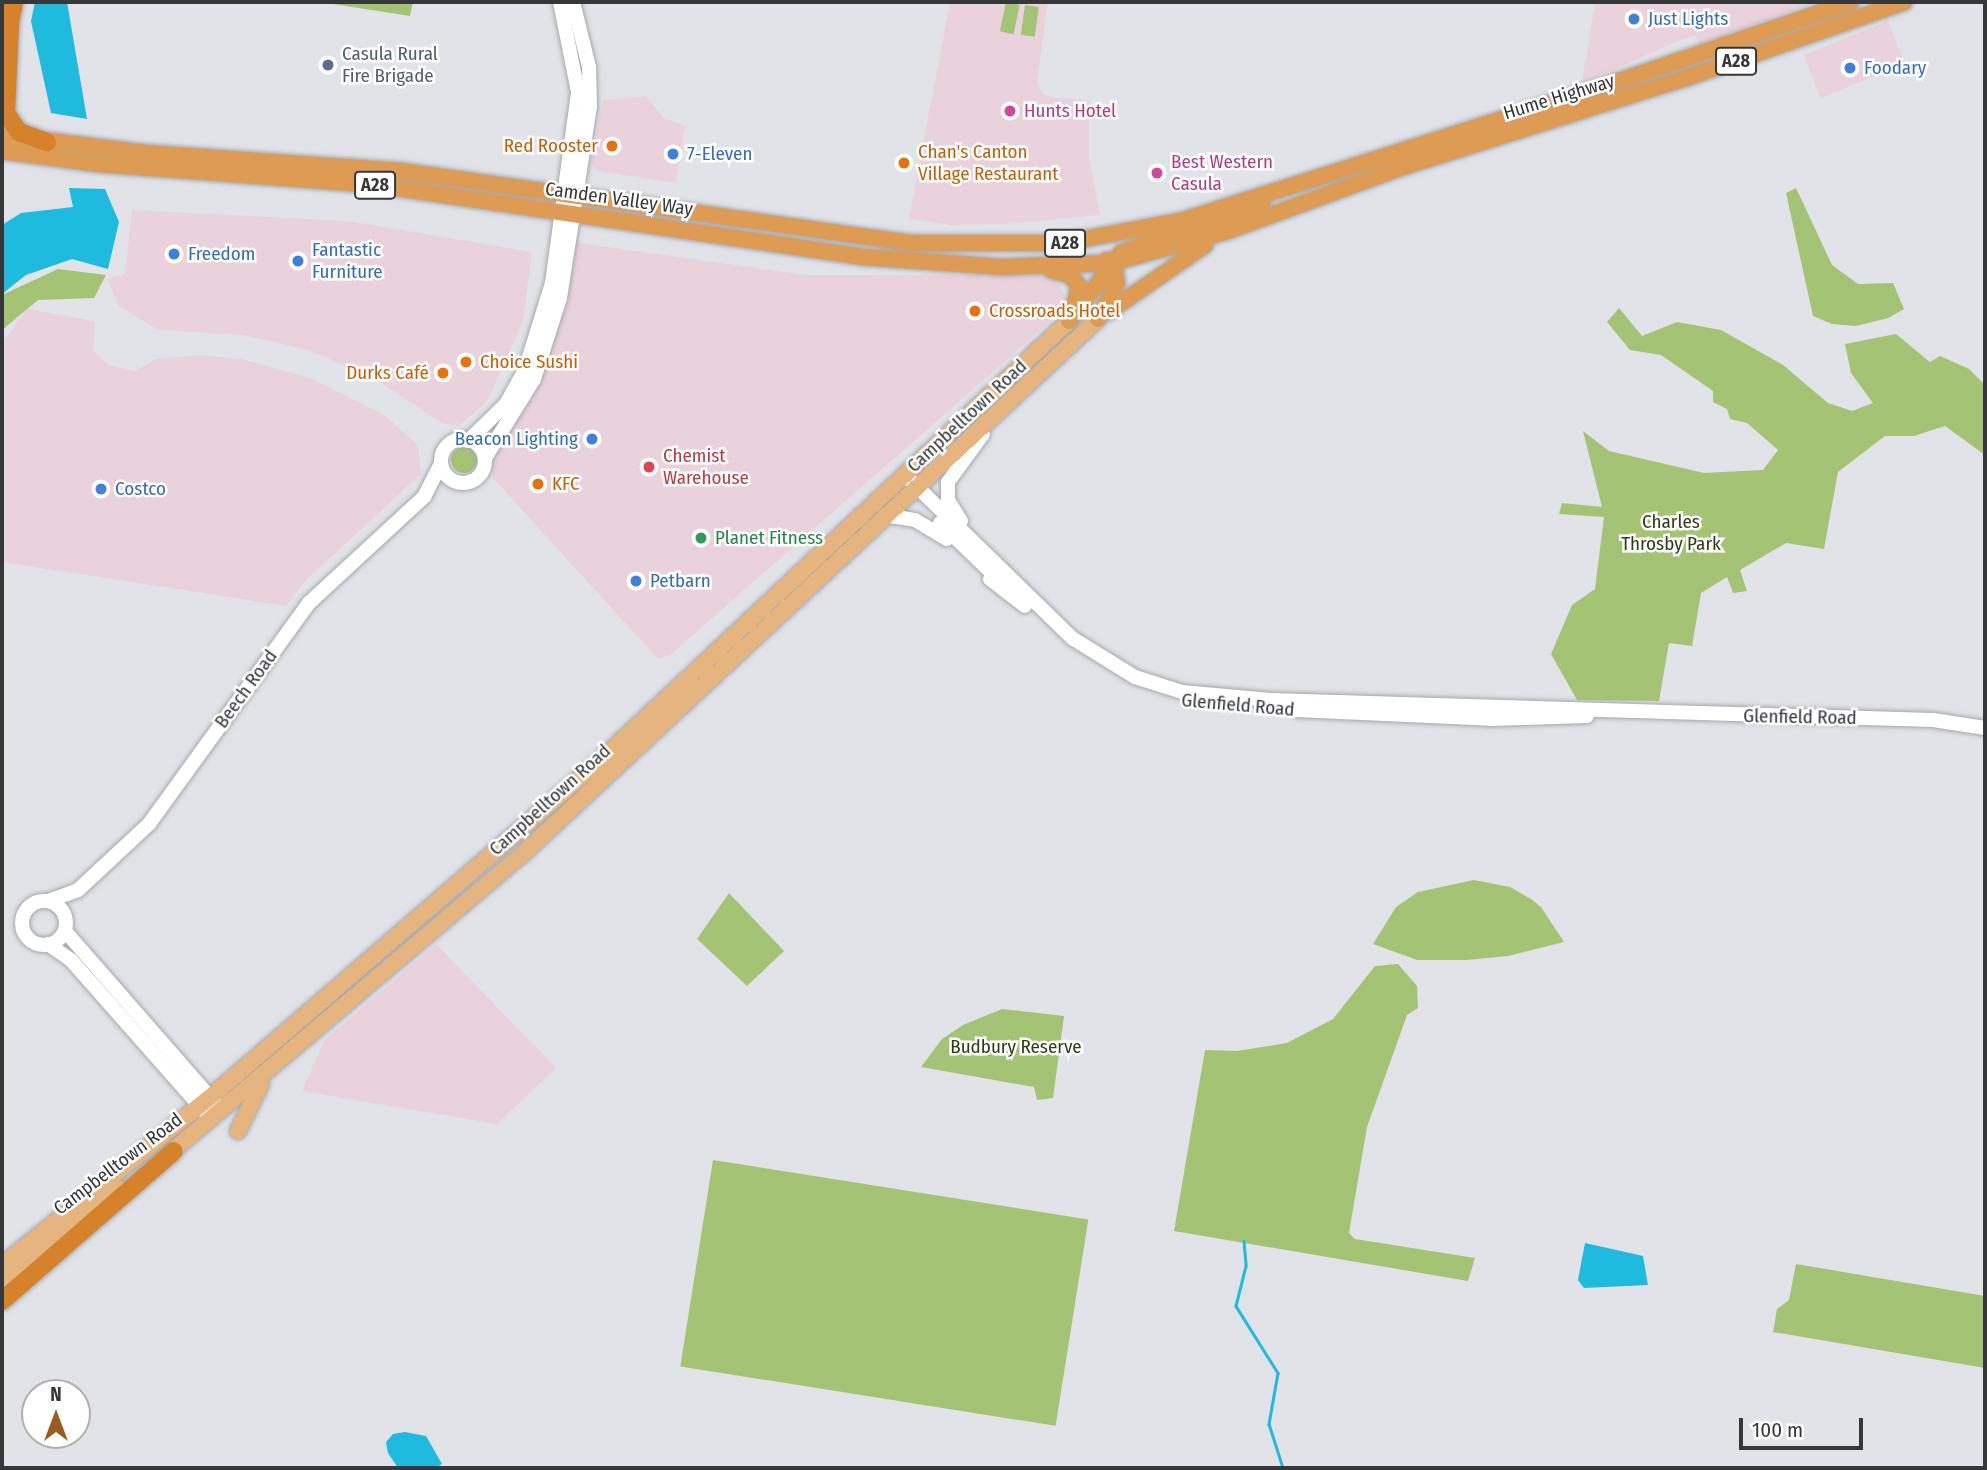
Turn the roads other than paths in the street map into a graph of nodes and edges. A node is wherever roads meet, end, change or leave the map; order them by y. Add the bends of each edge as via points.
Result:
1 (14, 2) edge
2 (560, 2) edge
3 (573, 2) edge
4 (1851, 2) edge
5 (1903, 2) edge
6 (10, 24) junction
7 (2, 59) edge
8 (2, 135) edge
9 (47, 142) junction
10 (2, 151) edge
11 (1334, 172) junction
12 (571, 195) junction
13 (1216, 209) joint
14 (568, 213) junction
15 (1228, 231) junction
16 (909, 243) junction
17 (1111, 262) junction
18 (1039, 267) junction
19 (1098, 319) junction
20 (1069, 321) junction
21 (1001, 413) junction
22 (468, 441) junction
23 (485, 458) junction
24 (441, 464) junction
25 (903, 479) junction
26 (459, 483) junction
27 (916, 492) junction
28 (424, 497) junction
29 (890, 516) junction
30 (992, 560) junction
31 (1025, 606) junction
32 (1614, 712) junction
33 (1985, 728) edge
34 (78, 890) junction
35 (48, 901) junction
36 (65, 925) junction
37 (48, 944) junction
38 (272, 1068) junction
39 (205, 1101) junction
40 (216, 1115) junction
41 (239, 1131) dead end
42 (174, 1151) junction
43 (2, 1265) edge
44 (2, 1278) edge
45 (2, 1301) edge

1 - 6 highway
2 - 12 main road via 578,92
3 - 12 main road via 591,90
4 - 11 highway, Hume Highway / A28 via 1602,88
5 - 15 highway, Hume Highway / A28 via 1647,91 1403,167
6 - 7 highway
6 - 9 highway via 6,113 19,132
8 - 9 highway, Camden Valley Way / A28
9 - 12 highway, Camden Valley Way / A28 via 356,166
10 - 14 highway, Camden Valley Way / A28 via 98,164 376,186
11 - 13 highway, Hume Highway / A28
11 - 17 highway via 1237,214 1129,249
12 - 14 main road
12 - 16 highway, Camden Valley Way / A28
13 - 16 highway, Camden Valley Way / A28 via 1145,230 1076,242 998,246
14 - 18 highway, Camden Valley Way / A28 via 862,257
14 - 22 main road via 545,318 525,370 506,404
14 - 23 main road via 551,339 534,379
15 - 17 highway, Camden Valley Way / A28
15 - 19 highway, A28
16 - 17 highway via 926,252 1000,257 1091,254
17 - 18 highway, Camden Valley Way / A28
17 - 19 highway via 1117,284
17 - 20 highway via 1089,300
18 - 20 highway via 1070,275 1079,286
19 - 21 main road, Campbelltown Road
20 - 25 main road, Campbelltown Road
21 - 27 main road, Campbelltown Road
21 - 30 main road via 955,467 947,486 950,505
22 - 23 main road via 480,448
22 - 24 main road via 450,444
23 - 26 main road via 480,476
24 - 26 main road via 447,476
24 - 28 main road, Beech Road
25 - 27 main road, Glenfield Road
25 - 39 main road, Campbelltown Road via 603,758
26 - 28 main road, Beech Road
27 - 29 main road, Campbelltown Road
27 - 30 main road, Glenfield Road
27 - 31 main road, Glenfield Road
28 - 34 main road, Beech Road via 309,603 149,824
29 - 31 main road via 915,520 944,536
29 - 38 main road, Campbelltown Road via 537,841
30 - 32 main road, Glenfield Road via 1052,621 1093,654 1135,677 1182,692 1258,700
31 - 32 main road, Glenfield Road via 1108,674 1179,701 1341,714 1491,719 1546,720
32 - 33 main road, Glenfield Road via 1933,720
34 - 35 main road, Beech Road
34 - 36 main road, Beech Road
35 - 36 main road via 60,907
35 - 37 main road via 27,908 22,922 30,940
36 - 37 main road
36 - 39 main road
37 - 39 main road via 71,960
38 - 40 main road, Campbelltown Road
38 - 41 main road via 250,1101
39 - 40 main road
39 - 43 main road, Campbelltown Road
40 - 42 main road, Campbelltown Road
42 - 44 main road, Campbelltown Road
42 - 45 highway

